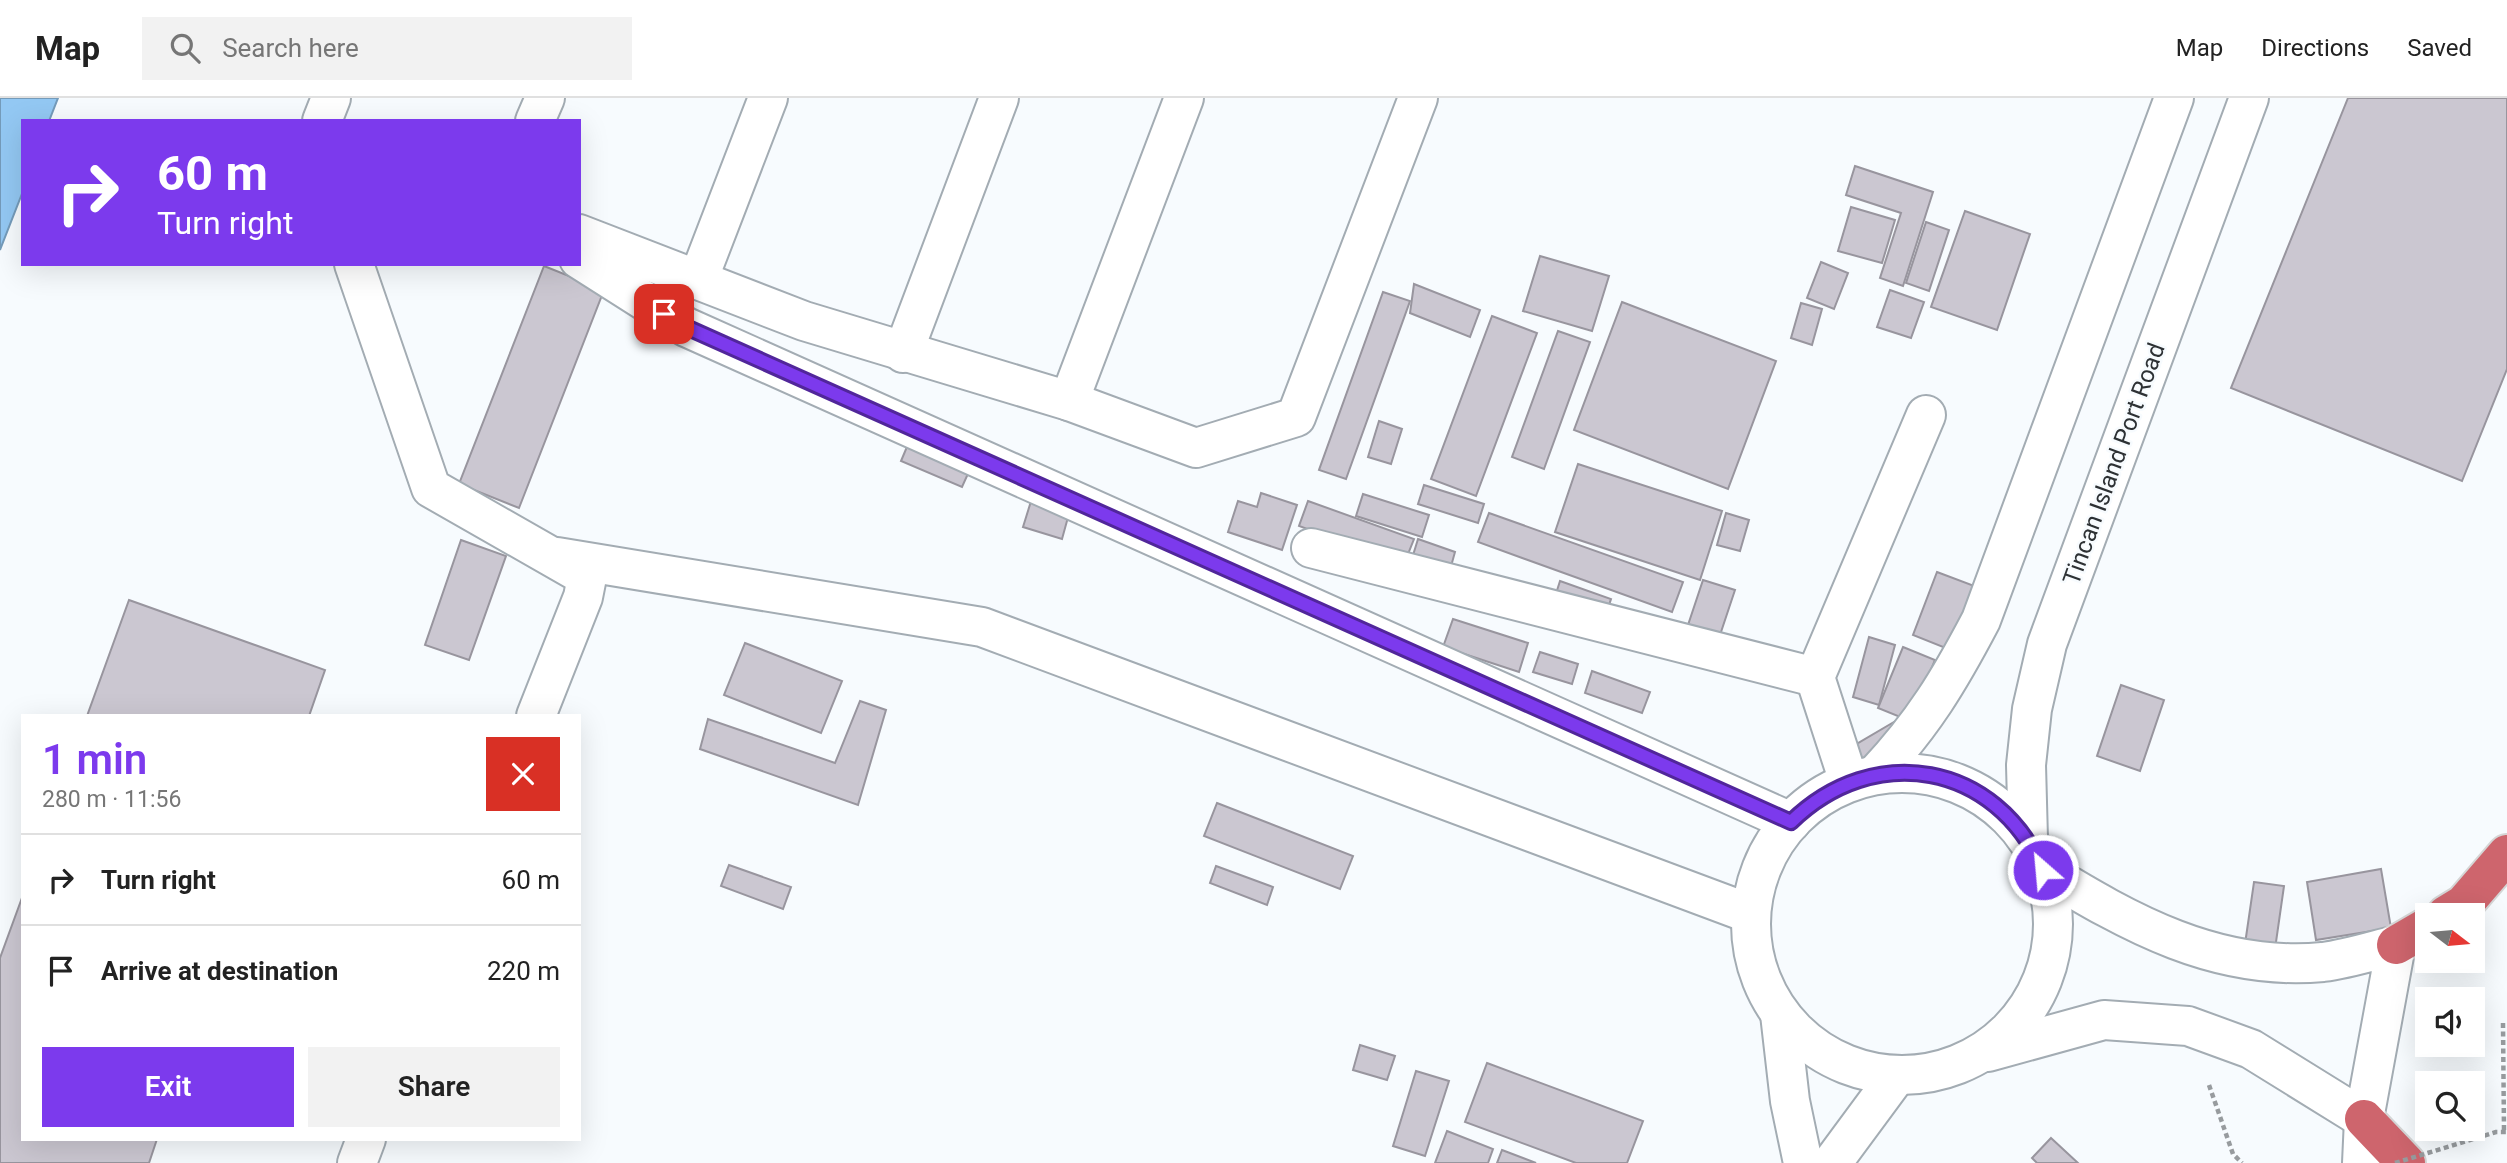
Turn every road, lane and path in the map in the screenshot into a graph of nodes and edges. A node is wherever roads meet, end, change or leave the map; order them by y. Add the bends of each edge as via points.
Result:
1 (331, 98) edge
2 (545, 98) edge
3 (768, 98) edge
4 (999, 98) edge
5 (1184, 98) edge
6 (1418, 98) edge
7 (2174, 98) edge
8 (2249, 98) edge
9 (323, 119) edge
10 (536, 119) edge
11 (581, 235) edge
12 (581, 260) edge
13 (355, 266) edge
14 (698, 280) junction
15 (903, 353) junction
16 (1069, 401) junction
17 (1926, 415) dead end
18 (1311, 548) dead end
19 (557, 558) junction
20 (1815, 677) junction
21 (537, 714) edge
22 (1862, 778) junction
23 (1791, 822) junction
24 (2507, 854) edge
25 (2036, 855) junction
26 (2465, 903) edge
27 (1751, 914) junction
28 (2412, 936) edge
29 (1780, 1014) junction
30 (2504, 1023) dead end
31 (1979, 1054) junction
32 (1897, 1075) junction
33 (2209, 1085) dead end
34 (2364, 1119) junction
35 (2506, 1132) edge
36 (365, 1141) edge
37 (357, 1163) edge
38 (1803, 1163) edge
39 (1832, 1163) edge
40 (2242, 1163) edge
41 (2362, 1163) edge
42 (2395, 1163) edge
43 (2406, 1163) edge

1 - 9 street
2 - 10 street
3 - 14 street
4 - 15 street
5 - 16 street
6 - 16 street via 1296,417 1196,448
7 - 22 street via 1981,620 1944,691 1901,747
8 - 25 street, Tincan Island Port Road via 2047,644 2027,754
11 - 14 street
12 - 23 street via 686,327
13 - 19 street via 431,488
14 - 15 street
15 - 16 street
17 - 20 street
18 - 20 street
19 - 21 street via 587,576
19 - 27 street via 982,627
20 - 22 street
22 - 23 street via 1827,792
22 - 25 street via 1905,772 1961,784 2009,817
23 - 27 street via 1763,865
24 - 26 highway
25 - 28 street via 2108,910 2172,941 2255,960 2323,962
25 - 31 street, Tincan Island Port Road via 2051,899 2053,929 2039,988 2003,1036
27 - 29 street via 1757,967
28 - 34 street
29 - 32 street via 1819,1051 1844,1064
29 - 38 street
30 - 35 path
31 - 32 street via 1954,1067
31 - 34 street via 2104,1020 2188,1027 2251,1049
32 - 39 street
33 - 40 path via 2233,1154
34 - 41 street
34 - 43 highway
35 - 42 path, bridge
36 - 37 street

